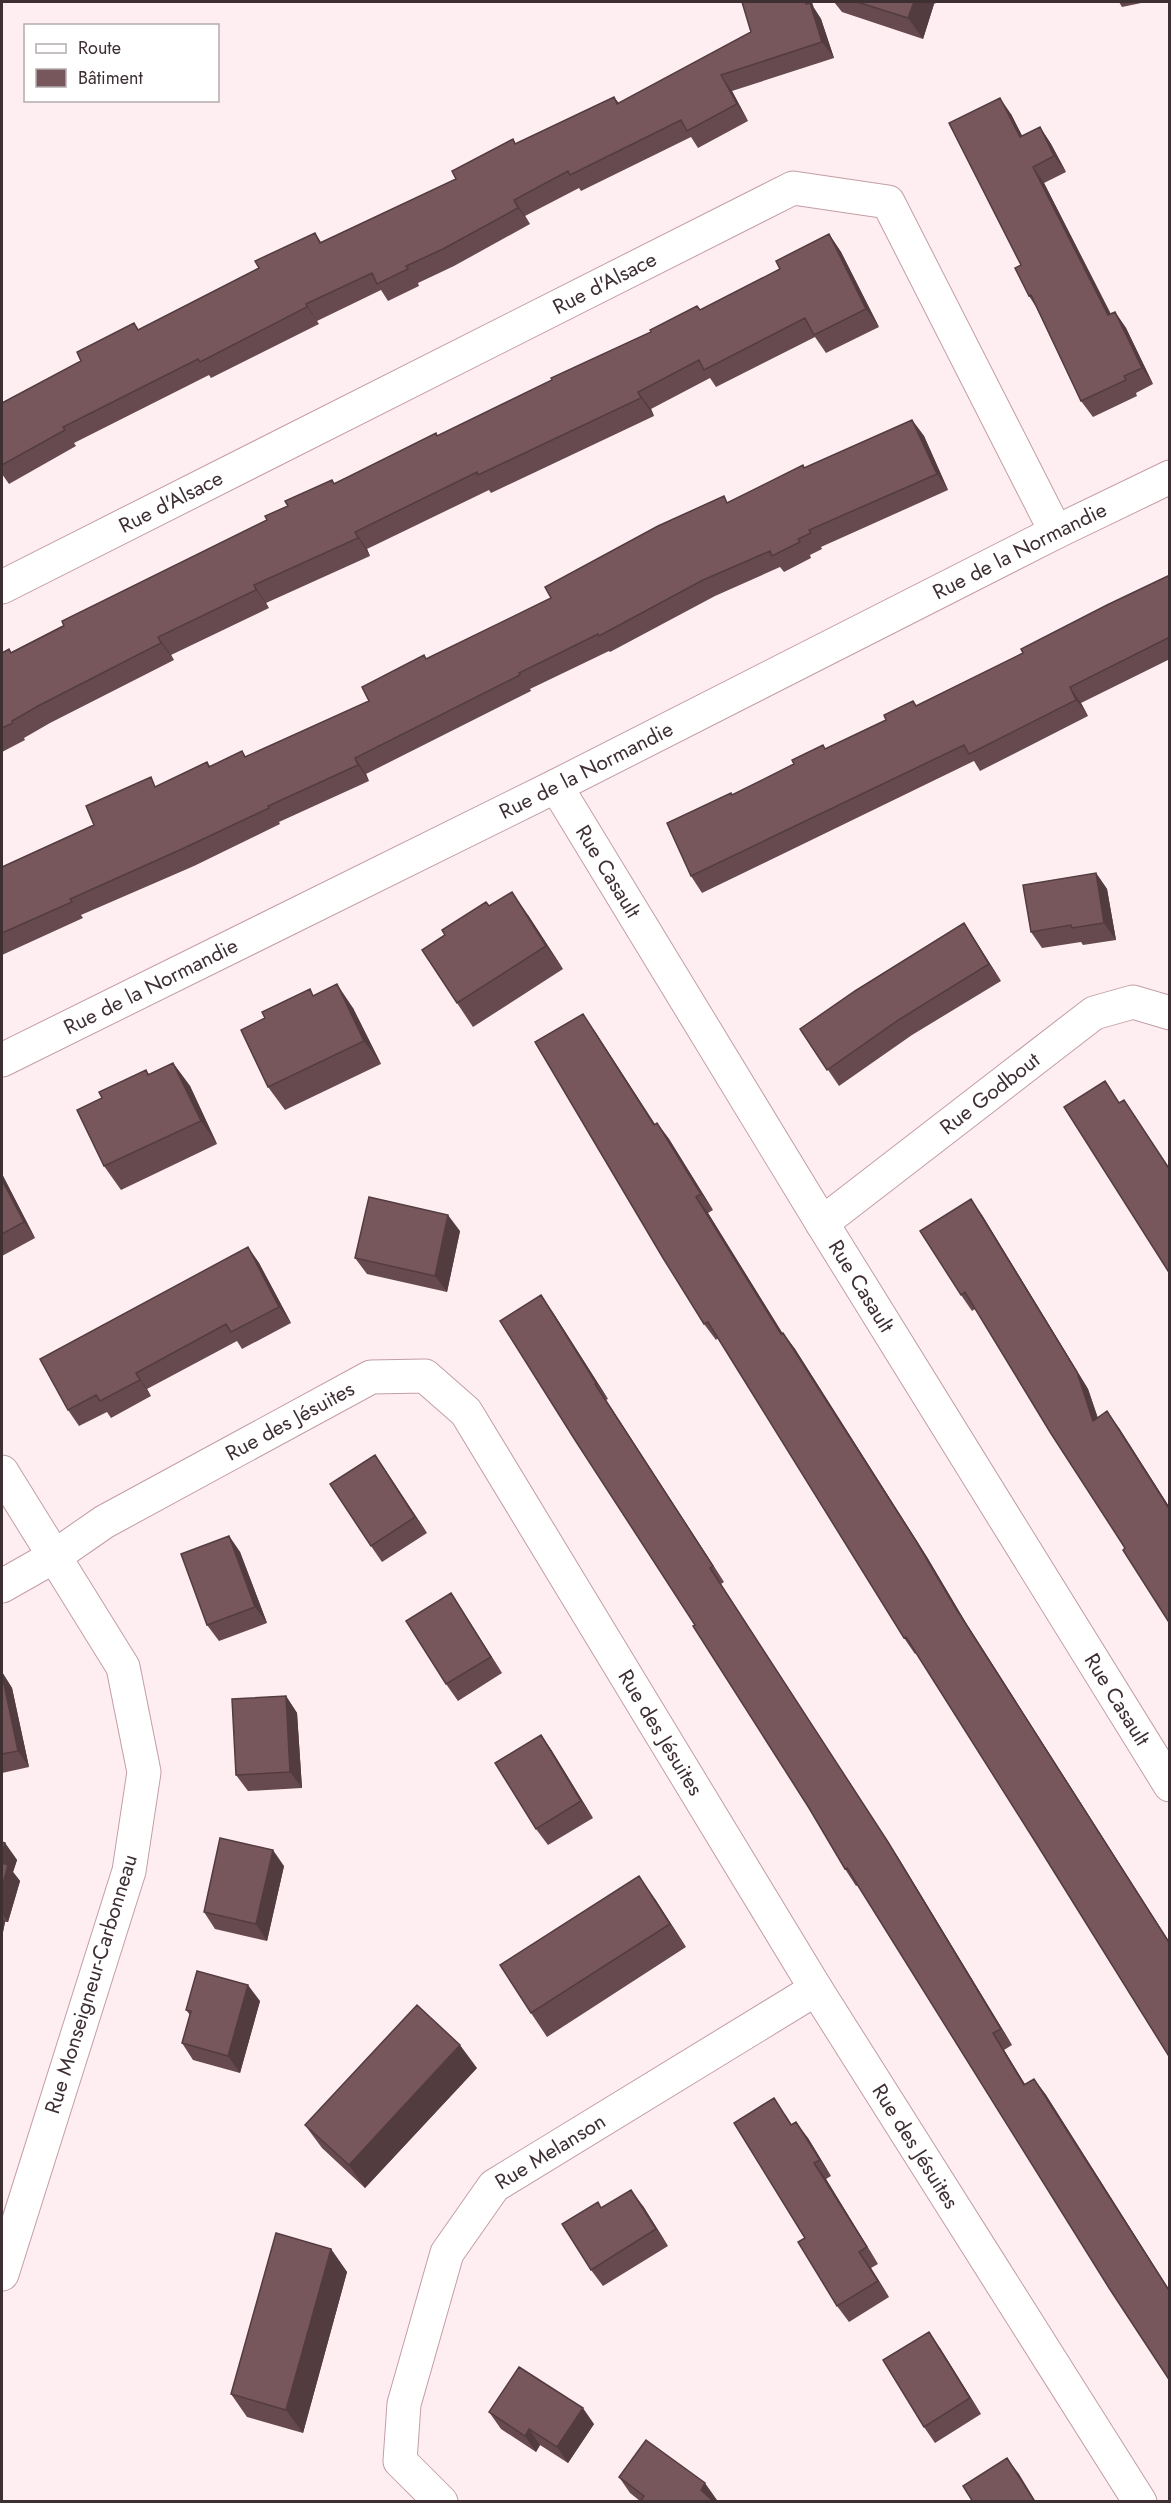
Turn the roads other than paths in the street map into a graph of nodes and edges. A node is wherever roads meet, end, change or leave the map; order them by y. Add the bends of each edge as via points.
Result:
1 (1170, 477) edge
2 (1056, 532) junction
3 (2, 587) edge
4 (556, 786) junction
5 (1170, 1012) edge
6 (2, 1060) edge
7 (822, 1223) junction
8 (2, 1472) edge
9 (55, 1556) junction
10 (2, 1586) edge
11 (1170, 1785) edge
12 (816, 1989) junction
13 (2, 2274) edge
14 (441, 2502) edge
15 (1140, 2502) edge

1 - 2 street, Rue de la Normandie
2 - 3 street, Rue d'Alsace via 888,202 793,188
2 - 4 street, Rue de la Normandie
4 - 6 street, Rue de la Normandie
4 - 7 street, Rue Casault
5 - 7 street, Rue Godbout via 1133,1002 1094,1013
7 - 11 street, Rue Casault
8 - 9 street, Rue Monseigneur-Carbonneau
9 - 10 street, Rue des Jésuites
9 - 12 street, Rue des Jésuites via 104,1522 371,1377 425,1376 466,1412
9 - 13 street, Rue Monseigneur-Carbonneau via 123,1667 144,1772 129,1871
12 - 14 street, Rue Melanson via 494,2186 447,2253 404,2404 400,2461
12 - 15 street, Rue des Jésuites

